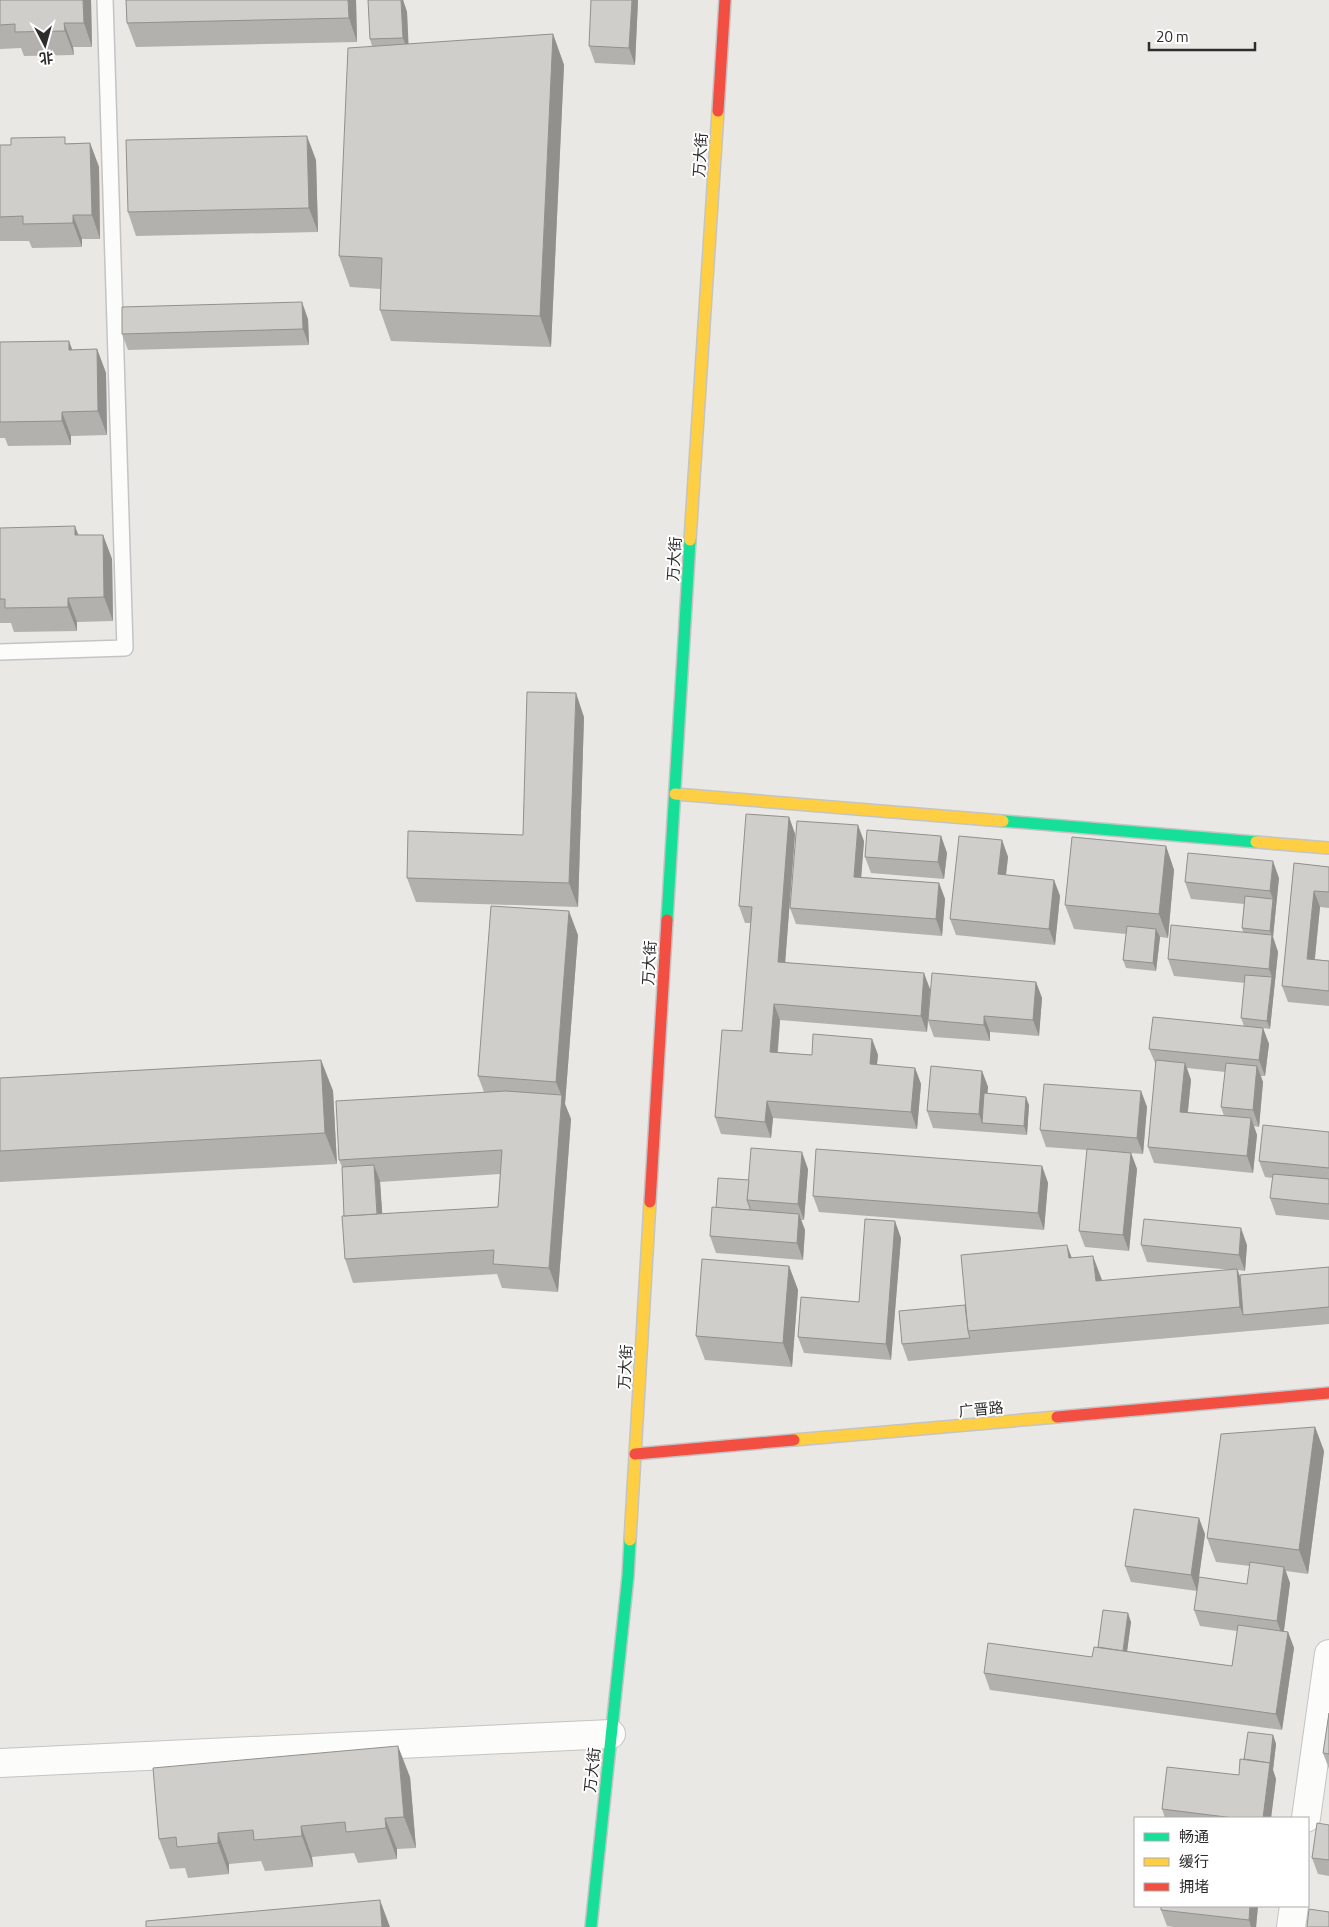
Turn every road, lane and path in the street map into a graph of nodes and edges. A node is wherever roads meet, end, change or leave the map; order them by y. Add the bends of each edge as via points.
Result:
1 (105, 0) edge
2 (725, 0) edge
3 (0, 652) edge
4 (675, 794) junction
5 (1329, 848) edge
6 (1329, 1393) edge
7 (635, 1454) junction
8 (1329, 1654) edge
9 (611, 1734) junction
10 (0, 1763) edge
11 (1306, 1817) edge
12 (1294, 1907) edge
13 (591, 1927) edge
14 (1291, 1927) edge

1 - 3 lane via 125,648
2 - 4 street, 万大街
4 - 5 street
4 - 7 street, 万大街
6 - 7 street, 广晋路
7 - 9 street, 万大街 via 628,1576
8 - 11 street
9 - 10 street
9 - 13 street, 万大街
12 - 14 street

